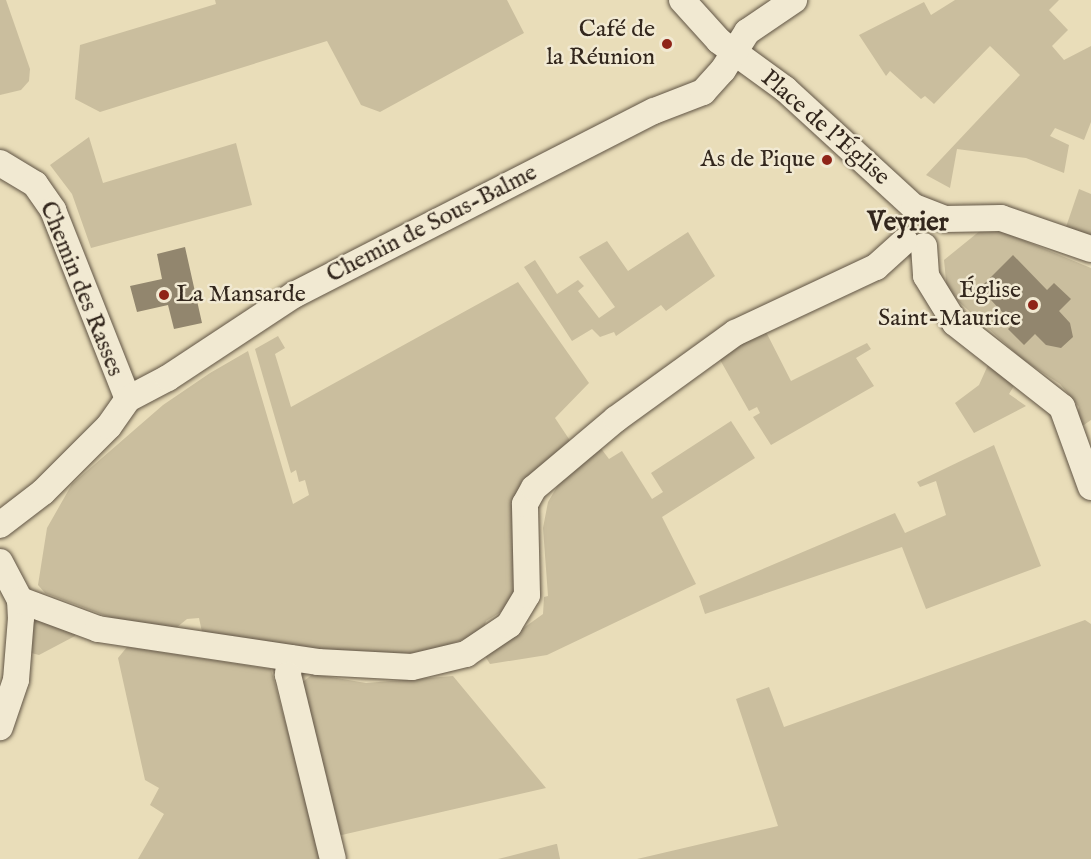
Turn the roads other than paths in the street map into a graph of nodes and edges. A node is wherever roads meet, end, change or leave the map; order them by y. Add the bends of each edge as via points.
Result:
1 (682, 0) edge
2 (794, 0) edge
3 (735, 53) junction
4 (0, 163) edge
5 (914, 207) junction
6 (945, 219) junction
7 (915, 244) junction
8 (1091, 249) edge
9 (128, 399) junction
10 (1091, 487) edge
11 (0, 525) edge
12 (0, 562) edge
13 (20, 600) junction
14 (290, 658) junction
15 (0, 727) edge
16 (333, 859) edge

1 - 3 street, Place de l'Église
2 - 3 street, Chemin de Sous-Balme via 747,32
3 - 5 street, Place de l'Église via 786,89
3 - 9 street, Chemin de Sous-Balme via 703,92 654,111 294,295
4 - 9 street, Chemin des Rasses via 34,184 53,210
5 - 6 street, Place de l'Église
5 - 7 street via 906,222
6 - 7 street
6 - 8 street, Place de l'Église via 1001,218
7 - 10 street via 931,290 955,323 1062,407
7 - 14 street via 876,267 735,333 616,419 534,488 525,504 527,595 509,625 466,654 412,667 380,669
9 - 11 street, Chemin de Sous-Balme via 109,426 52,484
12 - 13 street
13 - 14 street via 98,628
13 - 15 street via 16,680
14 - 16 street via 288,675

